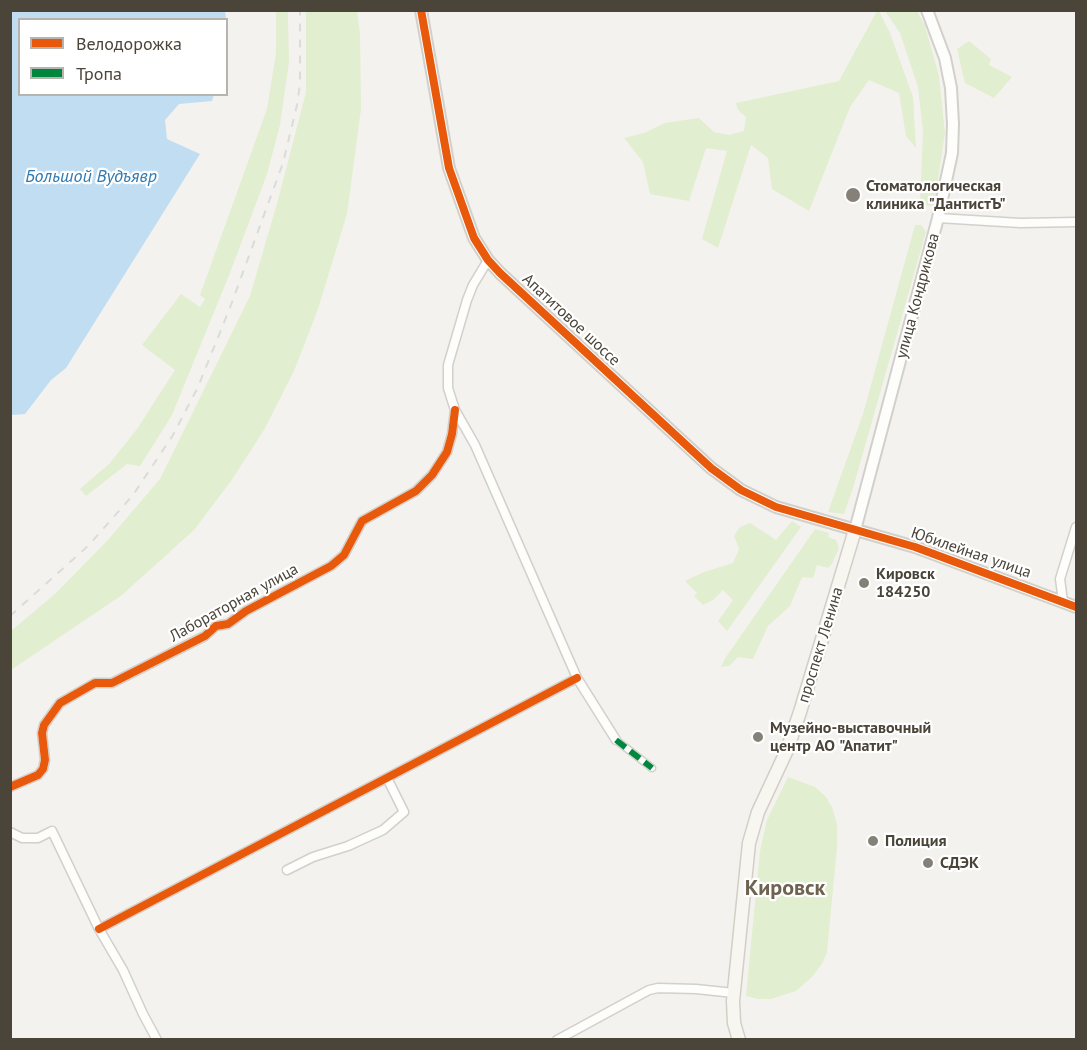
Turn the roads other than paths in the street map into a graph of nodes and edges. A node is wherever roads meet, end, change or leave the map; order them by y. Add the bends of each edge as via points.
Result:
1 (421, 10) edge
2 (927, 10) edge
3 (938, 218) junction
4 (1077, 222) edge
5 (488, 260) junction
6 (455, 410) junction
7 (1077, 527) edge
8 (855, 530) junction
9 (1063, 601) junction
10 (1077, 607) edge
11 (578, 678) junction
12 (616, 740) joint
13 (652, 768) dead end
14 (387, 778) junction
15 (10, 787) edge
16 (10, 832) edge
17 (287, 870) dead end
18 (99, 929) junction
19 (733, 997) junction
20 (157, 1040) edge
21 (557, 1040) edge
22 (739, 1040) edge

1 - 5 street, Апатитовое шоссе via 449,168 474,238
2 - 3 street, улица Кондрикова via 945,58 953,124 952,153
3 - 4 street
3 - 8 street, улица Кондрикова
5 - 6 street, Лабораторная улица via 467,300 448,365 448,388
5 - 8 street, Апатитовое шоссе via 711,468 741,490 776,507
6 - 11 street, Лабораторная улица via 475,445
6 - 15 street, Лабораторная улица via 447,452 432,475 416,491 362,521 338,561 228,624 216,626 205,636 112,683 95,683 60,703 44,724 43,769
7 - 9 street via 1060,579
8 - 9 street, Юбилейная улица via 915,547
8 - 19 main road, проспект Ленина via 800,712 749,843
9 - 10 street, Юбилейная улица
11 - 12 street, Лабораторная улица
11 - 14 street
12 - 13 street
14 - 17 street via 404,812 383,830
14 - 18 street
16 - 18 street via 22,838 38,838 52,831
18 - 20 street
19 - 21 street via 714,991 649,990
19 - 22 main road, проспект Ленина

